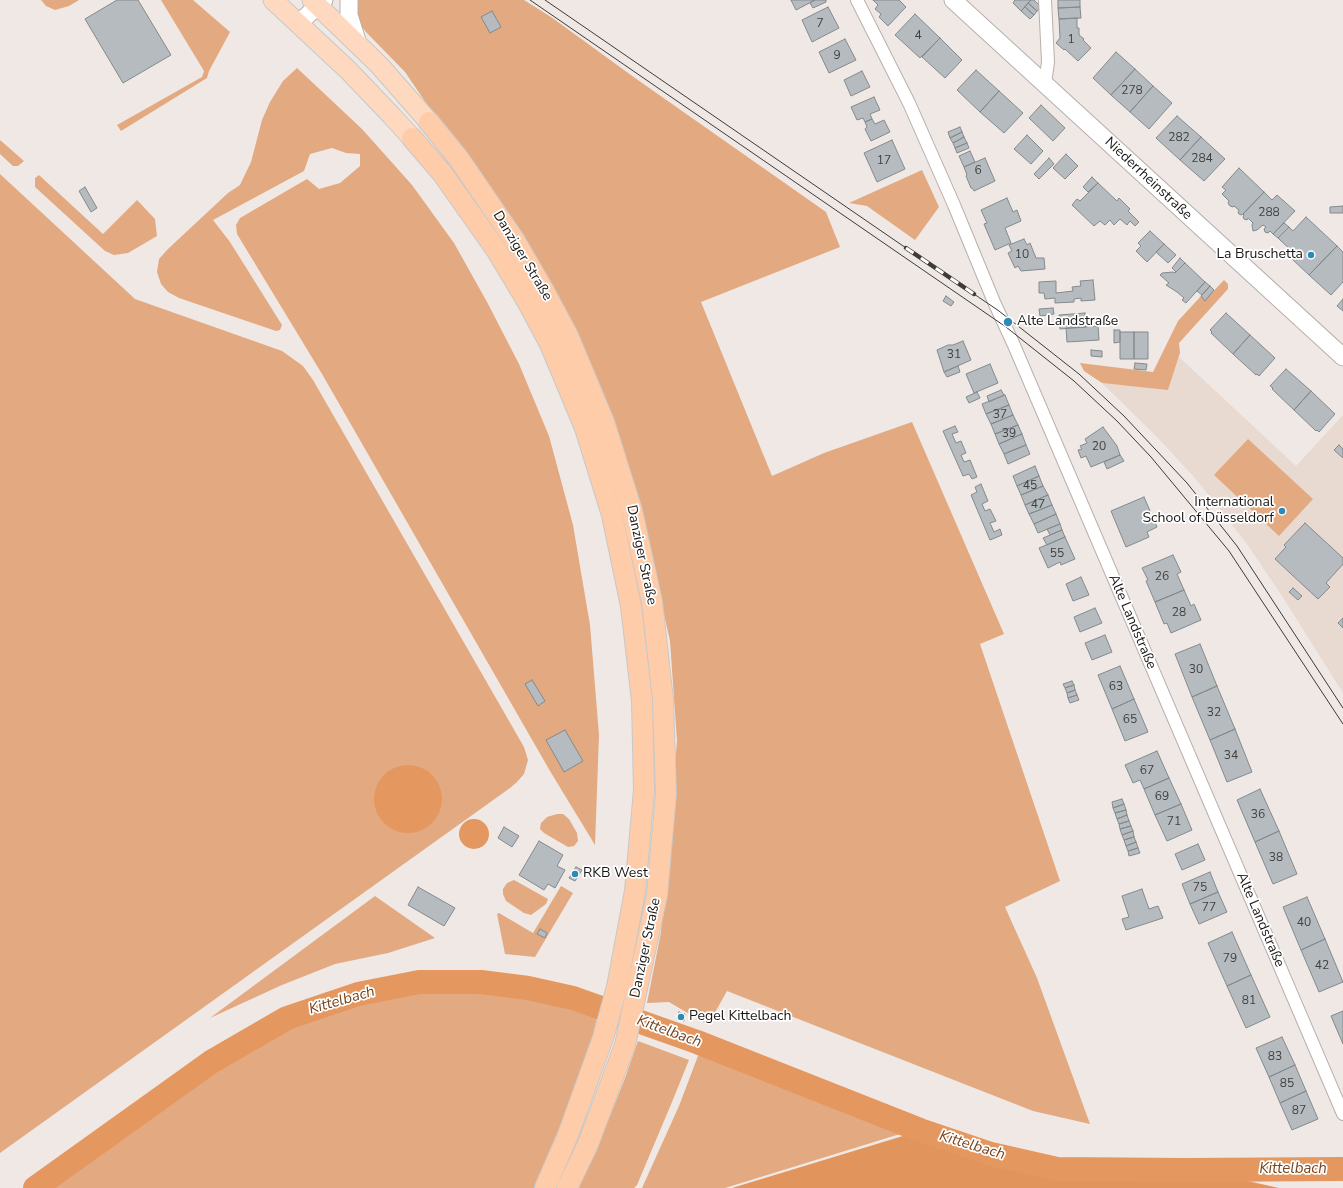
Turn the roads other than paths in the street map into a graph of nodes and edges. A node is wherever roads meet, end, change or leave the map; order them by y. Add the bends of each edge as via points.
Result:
1 (349, 0) edge
2 (857, 0) edge
3 (953, 0) edge
4 (1045, 0) edge
5 (318, 2) edge
6 (283, 3) edge
7 (299, 23) junction
8 (358, 44) junction
9 (1045, 84) junction
10 (429, 122) joint
11 (412, 138) joint
12 (1343, 357) edge
13 (1343, 1114) edge
14 (544, 1188) edge
15 (568, 1188) edge

1 - 8 main road via 349,15
2 - 13 street, Alte Landstraße via 909,102 954,205
3 - 9 main road, Niederrheinstraße
4 - 9 street via 1048,62
5 - 7 main road, Danziger Straße
5 - 8 main road, Danziger Straße
6 - 7 main road, Danziger Straße
7 - 11 main road, Danziger Straße via 348,70
8 - 10 main road, Danziger Straße
9 - 12 main road, Niederrheinstraße
10 - 15 highway, Danziger Straße via 459,159 515,241 568,336 604,422 632,511 653,610 663,700 666,794 657,895 625,1045 588,1144
11 - 14 highway, Danziger Straße via 442,173 497,251 550,344 585,428 612,515 631,606 642,701 644,790 635,891 617,987 603,1038 568,1135

